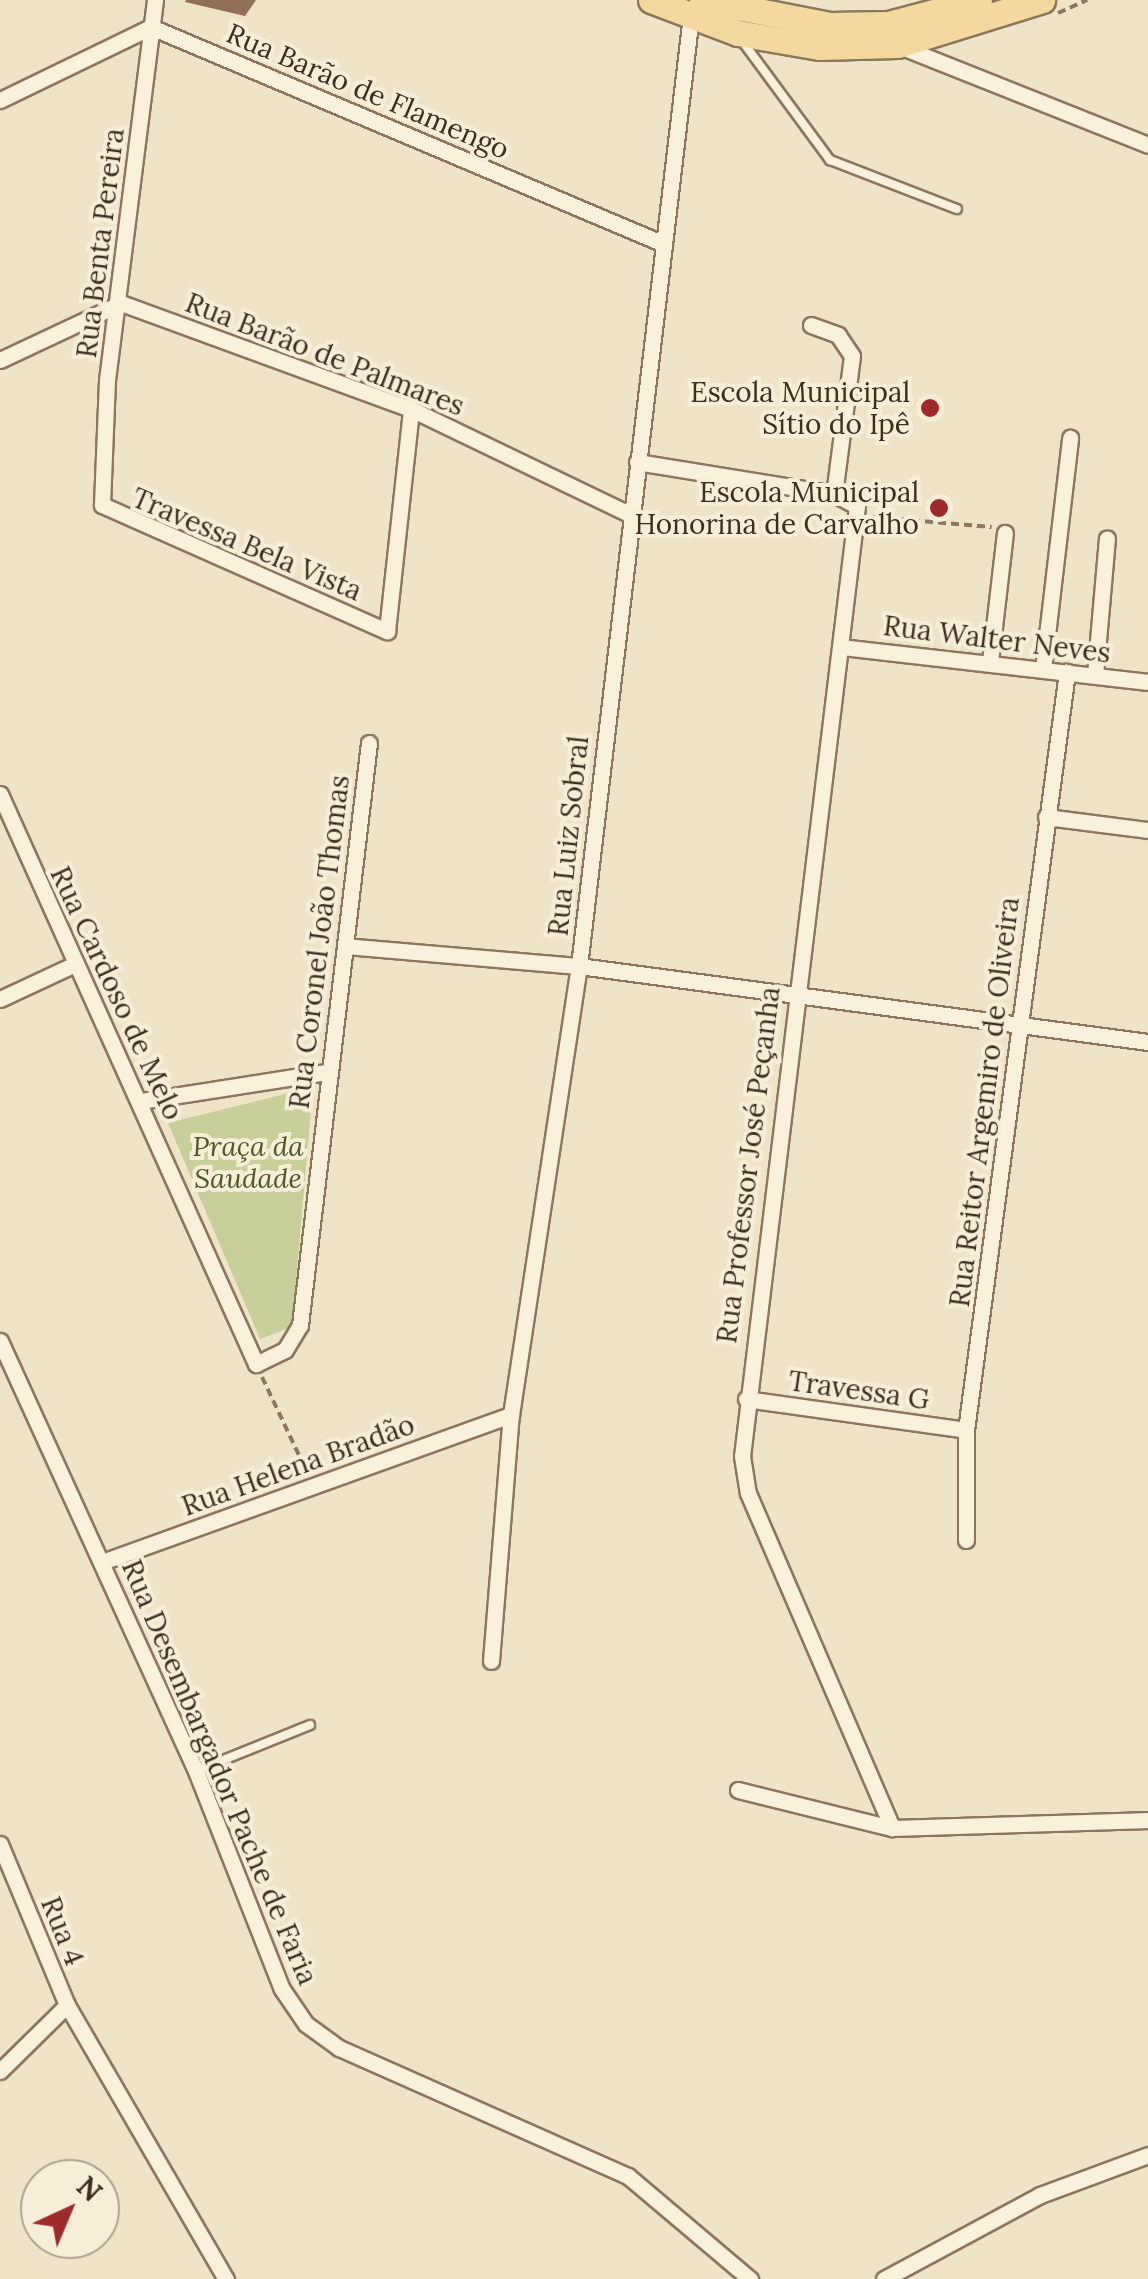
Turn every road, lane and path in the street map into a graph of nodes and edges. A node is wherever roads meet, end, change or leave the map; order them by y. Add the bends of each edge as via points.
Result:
1 (155, 0) edge
2 (651, 0) edge
3 (979, 0) edge
4 (1042, 0) edge
5 (696, 8) edge
6 (151, 27) junction
7 (738, 33) junction
8 (897, 45) junction
9 (0, 100) edge
10 (1148, 145) edge
11 (957, 209) dead end
12 (664, 244) junction
13 (121, 302) junction
14 (812, 325) dead end
15 (0, 360) edge
16 (411, 409) junction
17 (1070, 438) dead end
18 (637, 462) junction
19 (98, 493) joint
20 (834, 494) junction
21 (629, 514) junction
22 (858, 516) junction
23 (1005, 533) joint
24 (1107, 539) dead end
25 (841, 646) junction
26 (990, 662) junction
27 (1044, 669) junction
28 (1068, 672) junction
29 (1096, 676) junction
30 (1148, 682) edge
31 (369, 743) dead end
32 (0, 794) edge
33 (1046, 817) junction
34 (1148, 830) edge
35 (345, 946) junction
36 (72, 965) junction
37 (579, 966) junction
38 (0, 999) edge
39 (793, 999) junction
40 (1021, 1028) junction
41 (1148, 1042) edge
42 (327, 1072) junction
43 (141, 1101) junction
44 (0, 1341) edge
45 (256, 1364) junction
46 (746, 1400) junction
47 (510, 1415) junction
48 (966, 1430) junction
49 (314, 1486) junction
50 (966, 1540) dead end
51 (102, 1562) junction
52 (491, 1661) dead end
53 (310, 1725) dead end
54 (196, 1771) junction
55 (738, 1790) dead end
56 (1148, 1820) edge
57 (892, 1828) junction
58 (0, 1844) edge
59 (66, 2005) junction
60 (0, 2071) edge
61 (1148, 2156) edge
62 (226, 2279) edge
63 (750, 2279) edge
64 (884, 2279) edge

1 - 6 street, Rua Benta Pereira
2 - 5 main road
3 - 5 main road via 924,18 829,25
4 - 8 main road
5 - 7 main road
5 - 12 street, Rua Luiz Sobral
6 - 9 street
6 - 12 street, Rua Barão de Flamengo
6 - 13 street, Rua Benta Pereira
7 - 8 main road via 819,47
7 - 11 lane via 830,160
8 - 10 street
12 - 18 street, Rua Luiz Sobral
13 - 15 street
13 - 16 street, Rua Barão de Palmares
13 - 19 street, Rua Benta Pereira
14 - 20 street via 838,335 852,356
16 - 19 street, Travessa Bela Vista via 387,631 110,513
16 - 21 street, Rua Barão de Palmares
17 - 27 street
18 - 20 street
18 - 21 street, Rua Luiz Sobral
20 - 22 street
21 - 37 street, Rua Luiz Sobral
22 - 23 path via 972,520
22 - 25 street, Rua Professor José Peçanha
23 - 26 street
24 - 29 street
25 - 26 street, Rua Walter Neves
25 - 39 street, Rua Professor José Peçanha
26 - 27 street, Rua Walter Neves
27 - 28 street, Rua Walter Neves
28 - 29 street, Rua Walter Neves
28 - 33 street, Rua Reitor Argemiro de Oliveira
29 - 30 street, Rua Walter Neves
31 - 35 street, Rua Coronel João Thomas
32 - 36 street, Rua Cardoso de Melo
33 - 34 street
33 - 40 street, Rua Reitor Argemiro de Oliveira
35 - 37 street
35 - 42 street, Rua Coronel João Thomas
36 - 38 street
36 - 43 street, Rua Cardoso de Melo
37 - 39 street
37 - 47 street, Rua Luiz Sobral
39 - 40 street
39 - 46 street, Rua Professor José Peçanha
40 - 41 street
40 - 48 street, Rua Reitor Argemiro de Oliveira
42 - 43 street
42 - 45 street, Rua Coronel João Thomas via 300,1324 285,1350
43 - 45 street, Rua Cardoso de Melo
44 - 51 street, Rua Desembargador Pache de Faria
45 - 49 path
46 - 48 street, Travessa G
46 - 57 street, Rua Professor José Peçanha via 748,1494
47 - 49 street, Rua Helena Bradão
47 - 52 street, Rua Luiz Sobral
48 - 50 street, Rua Reitor Argemiro de Oliveira
49 - 51 street, Rua Helena Bradão
51 - 54 street, Rua Desembargador Pache de Faria
53 - 54 lane
54 - 63 street, Rua Desembargador Pache de Faria via 282,1989 306,2024 339,2048 628,2176
55 - 57 street
56 - 57 street
58 - 59 street, Rua 4
59 - 60 street, Rua 4
59 - 62 street
61 - 64 street via 1040,2195

